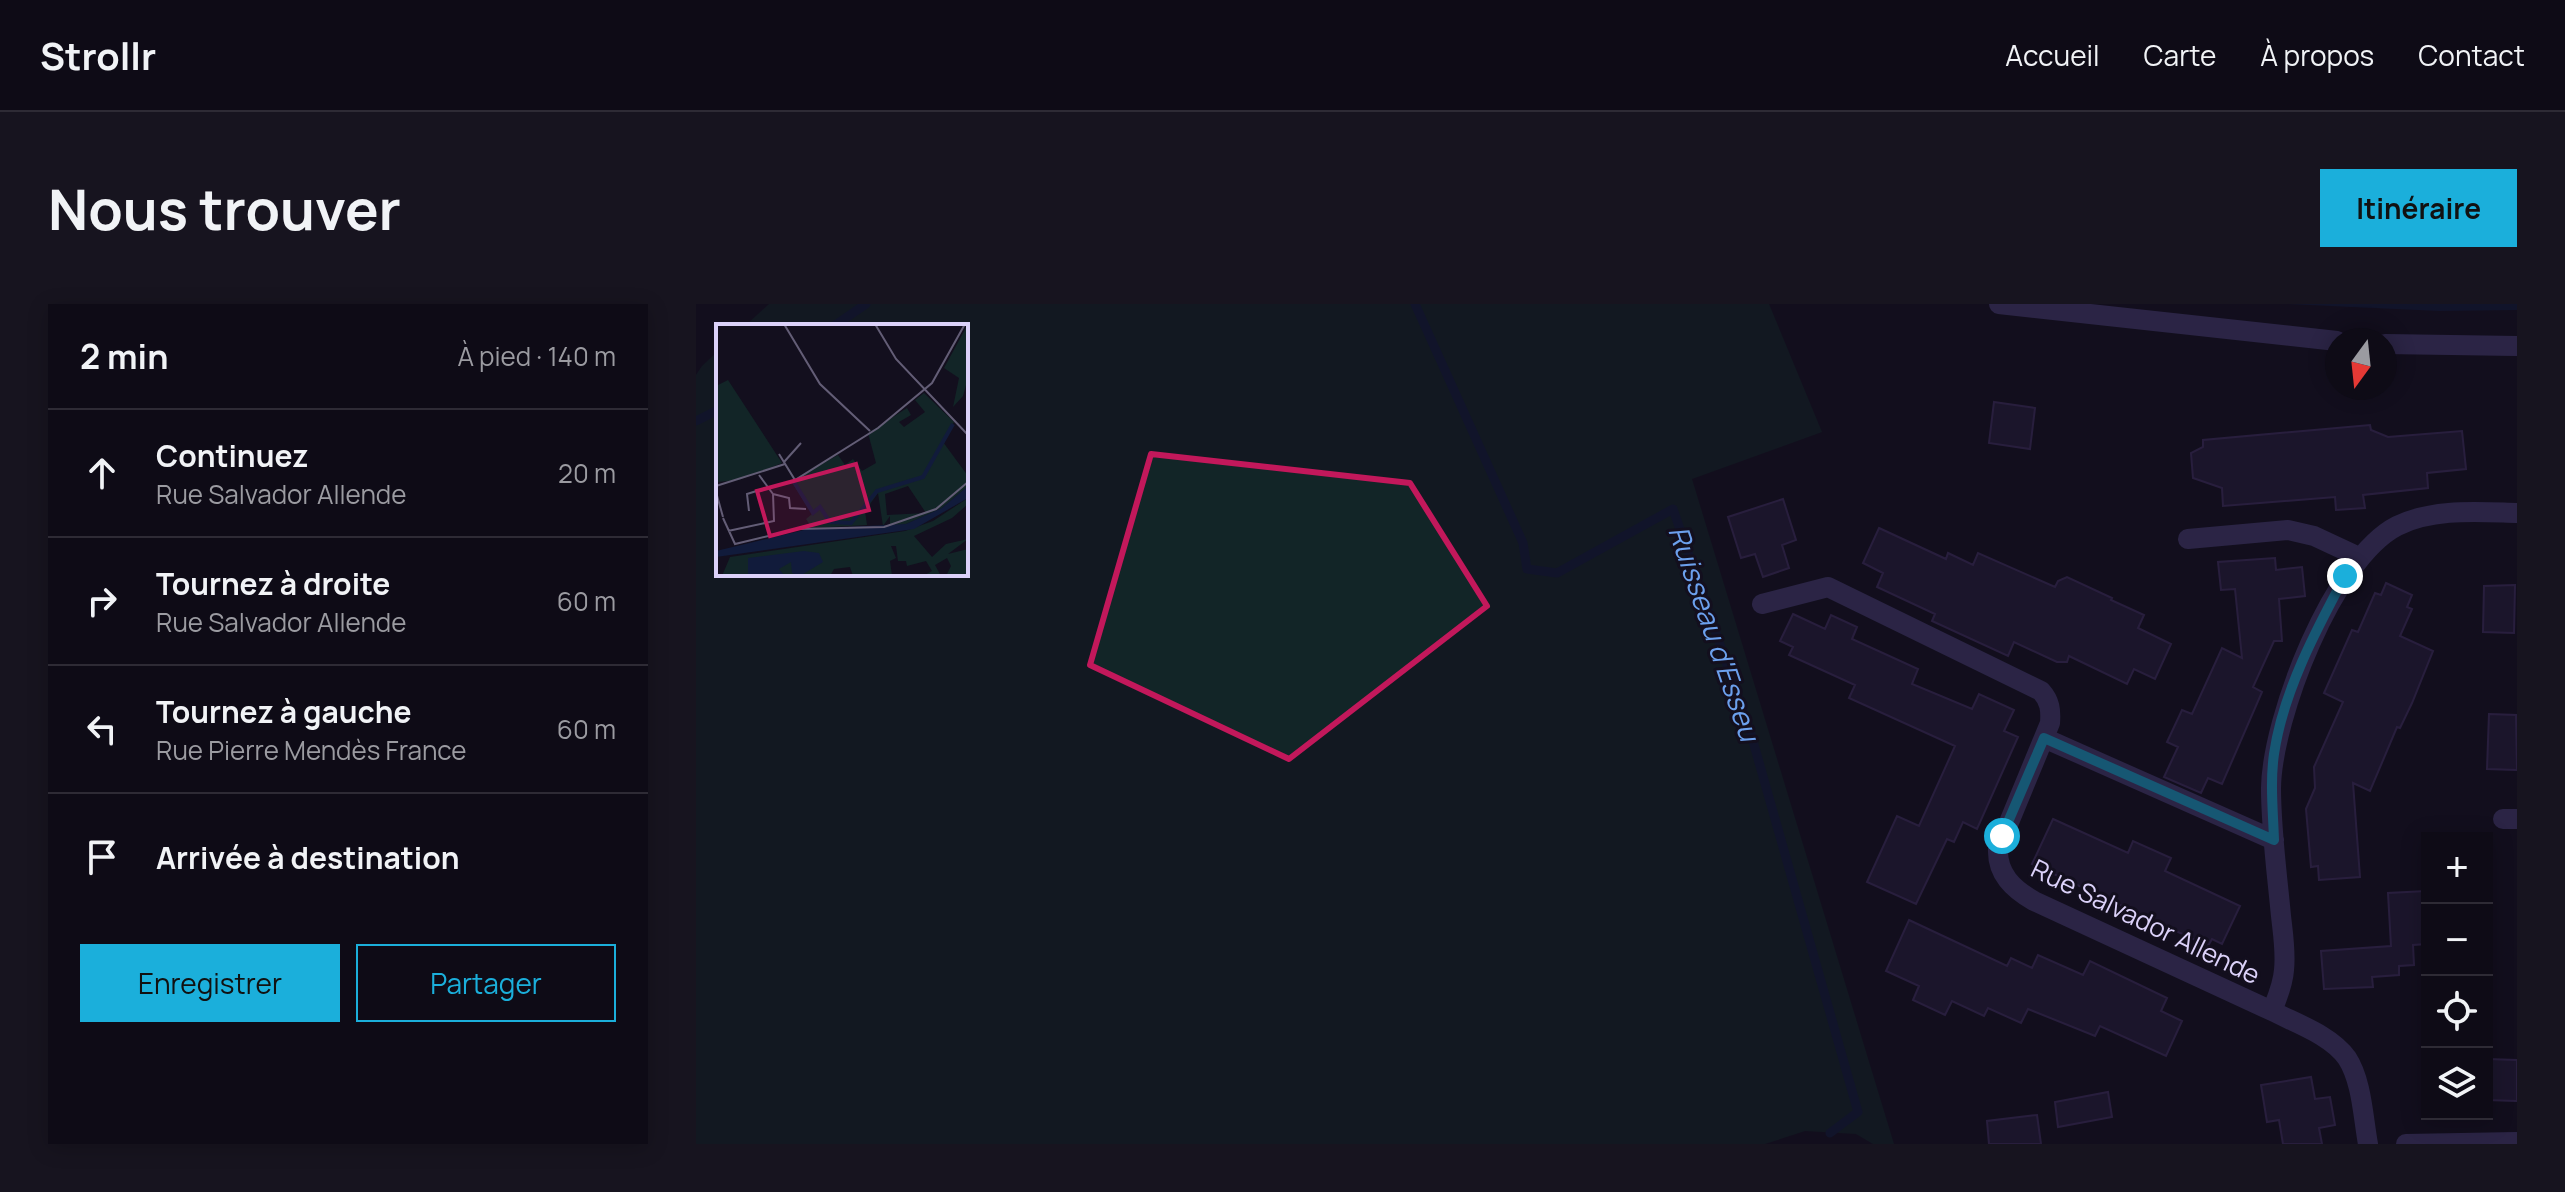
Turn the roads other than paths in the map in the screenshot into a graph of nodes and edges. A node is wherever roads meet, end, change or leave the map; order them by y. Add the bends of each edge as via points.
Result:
1 (1999, 304) edge
2 (2325, 340) edge
3 (2397, 344) edge
4 (2517, 346) edge
5 (2517, 513) edge
6 (2188, 539) dead end
7 (2359, 557) junction
8 (1762, 604) dead end
9 (2044, 738) junction
10 (2274, 840) junction
11 (2272, 1011) junction
12 (2517, 1142) edge
13 (2368, 1144) edge
14 (2406, 1144) edge

1 - 2 street
3 - 4 street
5 - 7 street via 2453,513 2405,523
6 - 7 street via 2288,530
7 - 10 street via 2335,594 2283,713 2272,769
8 - 9 street, Rue Salvador Allende via 1828,587 2041,691 2051,710
9 - 10 street
9 - 11 street, Rue Salvador Allende via 1998,849 2008,881 2034,901
10 - 11 street via 2285,956
11 - 13 street, Rue Salvador Allende via 2324,1038 2346,1057 2354,1072
12 - 14 street

